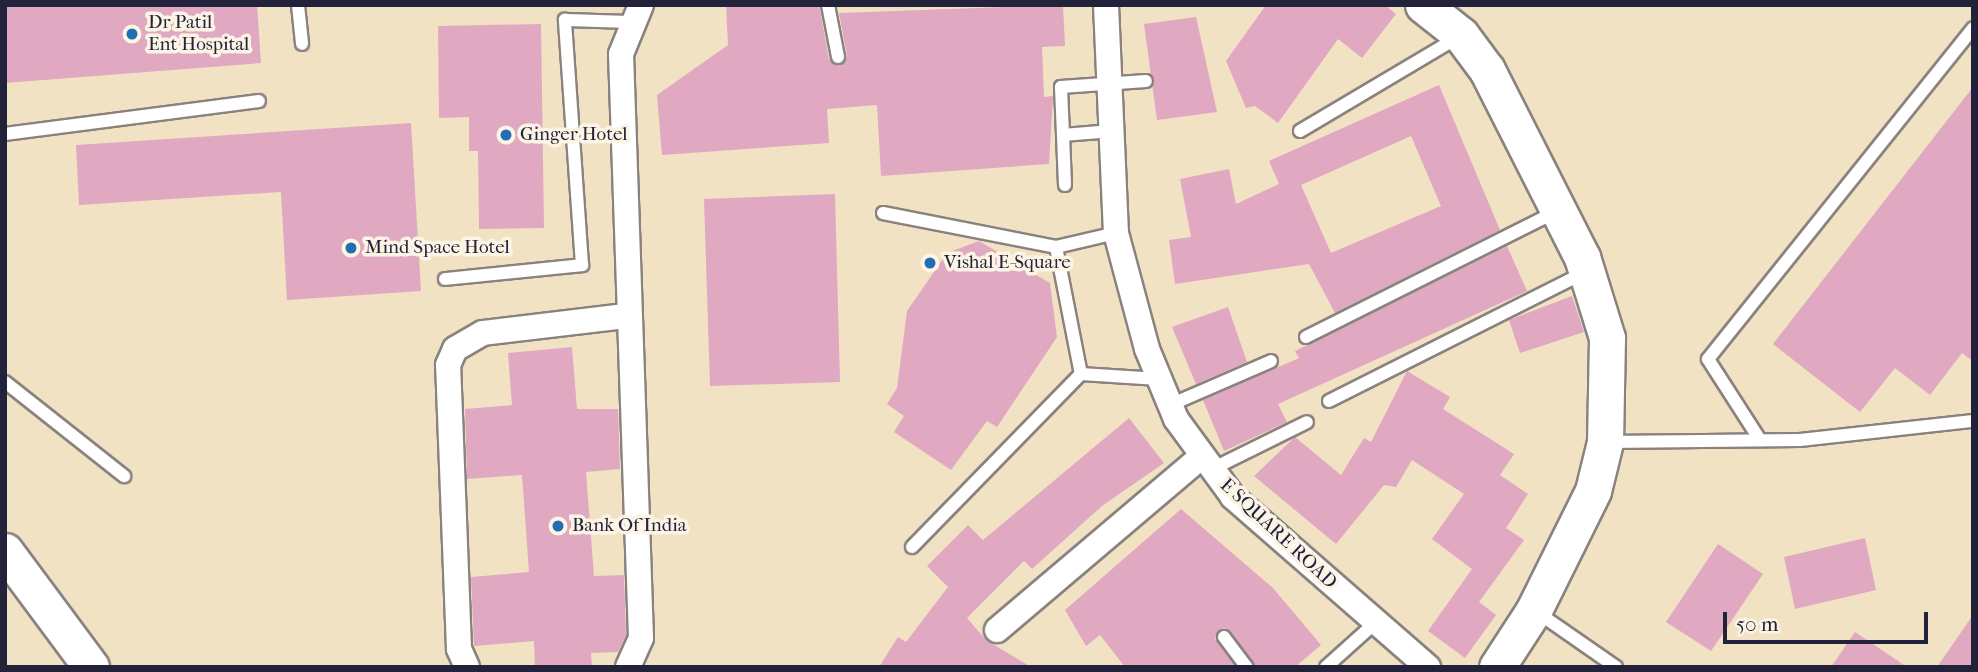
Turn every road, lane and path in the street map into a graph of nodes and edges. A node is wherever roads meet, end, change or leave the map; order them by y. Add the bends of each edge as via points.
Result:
1 (298, 5) edge
2 (828, 5) edge
3 (1106, 5) edge
4 (1423, 5) edge
5 (636, 14) edge
6 (1973, 28) edge
7 (1461, 35) junction
8 (302, 44) dead end
9 (838, 57) dead end
10 (1146, 81) dead end
11 (1110, 85) junction
12 (259, 101) dead end
13 (1112, 131) junction
14 (1300, 131) dead end
15 (5, 134) edge
16 (1063, 135) junction
17 (1065, 185) dead end
18 (1558, 211) junction
19 (883, 213) dead end
20 (1116, 233) junction
21 (1056, 247) junction
22 (1587, 271) junction
23 (445, 279) dead end
24 (626, 316) junction
25 (1306, 337) dead end
26 (1271, 361) dead end
27 (1081, 374) junction
28 (1159, 379) junction
29 (5, 382) edge
30 (1329, 401) dead end
31 (1170, 405) junction
32 (1973, 421) edge
33 (1307, 422) dead end
34 (1760, 440) junction
35 (1605, 442) junction
36 (1205, 464) junction
37 (124, 476) dead end
38 (912, 547) dead end
39 (7, 556) edge
40 (1534, 610) junction
41 (1376, 622) junction
42 (997, 630) dead end
43 (1224, 637) dead end
44 (91, 667) edge
45 (467, 667) edge
46 (628, 667) edge
47 (1247, 667) edge
48 (1326, 667) edge
49 (1429, 667) edge
50 (1497, 667) edge
51 (1616, 667) edge

1 - 8 lane
2 - 9 lane
3 - 11 street, E SQUARE ROAD
4 - 7 main road
5 - 23 lane via 565,20 582,265
5 - 24 street via 621,64
6 - 34 lane via 1708,359
7 - 14 lane
7 - 18 main road via 1487,70
10 - 11 lane
11 - 13 street, E SQUARE ROAD
11 - 16 lane via 1060,87
12 - 15 lane
13 - 16 lane
13 - 20 street, E SQUARE ROAD
16 - 17 lane
18 - 22 main road
18 - 25 lane
19 - 21 lane
20 - 21 lane
20 - 28 street, E SQUARE ROAD
21 - 27 lane
22 - 30 lane
22 - 35 main road via 1607,338
24 - 45 street via 483,333 455,349 447,365 459,649
24 - 46 street via 641,638
26 - 31 lane
27 - 28 lane
27 - 38 lane
28 - 31 street, E SQUARE ROAD
29 - 37 lane
31 - 36 street, E SQUARE ROAD
32 - 34 lane
33 - 36 lane
34 - 35 lane
35 - 40 main road via 1593,491
36 - 41 street, E SQUARE ROAD
36 - 42 street
39 - 44 main road
40 - 50 main road
40 - 51 lane
41 - 48 lane
41 - 49 street, E SQUARE ROAD
43 - 47 lane

